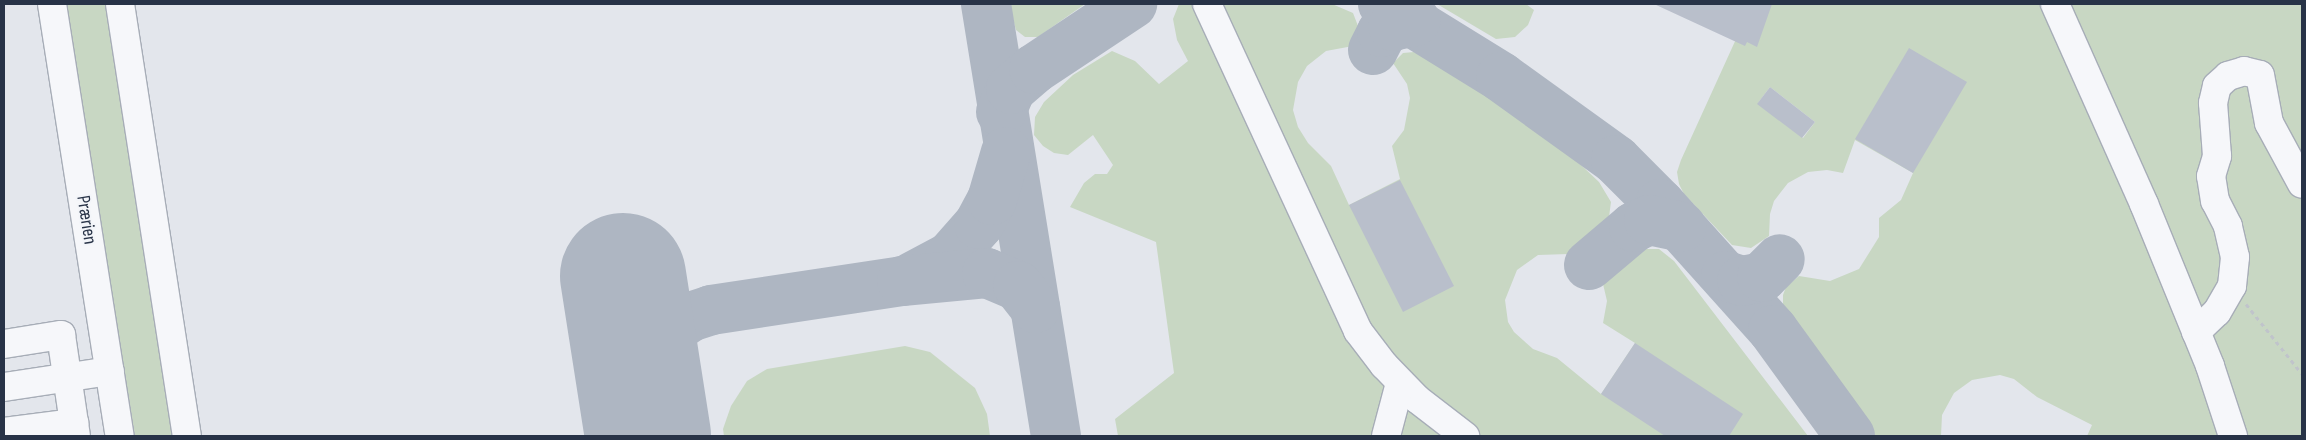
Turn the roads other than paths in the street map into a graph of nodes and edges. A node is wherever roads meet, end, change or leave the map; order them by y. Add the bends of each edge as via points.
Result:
1 (52, 4) edge
2 (120, 4) edge
3 (1208, 4) edge
4 (2054, 4) edge
5 (2302, 184) edge
6 (2196, 332) junction
7 (4, 344) edge
8 (110, 371) junction
9 (68, 378) junction
10 (1400, 382) junction
11 (4, 387) edge
12 (75, 430) edge
13 (4, 432) edge
14 (120, 436) edge
15 (187, 436) edge
16 (1386, 436) edge
17 (1465, 436) edge
18 (2234, 436) edge

1 - 8 street, Prærien
2 - 15 street
3 - 10 street via 1358,331
4 - 6 street via 2144,204
5 - 6 street via 2269,123 2260,75 2244,71 2228,76 2217,86 2213,103 2217,156 2212,176 2215,201 2228,226 2235,257 2232,286 2218,312
6 - 18 street
7 - 9 street via 61,335
8 - 9 street
8 - 14 street, Prærien
9 - 11 street
9 - 12 street
10 - 16 street
10 - 17 street
12 - 13 street

